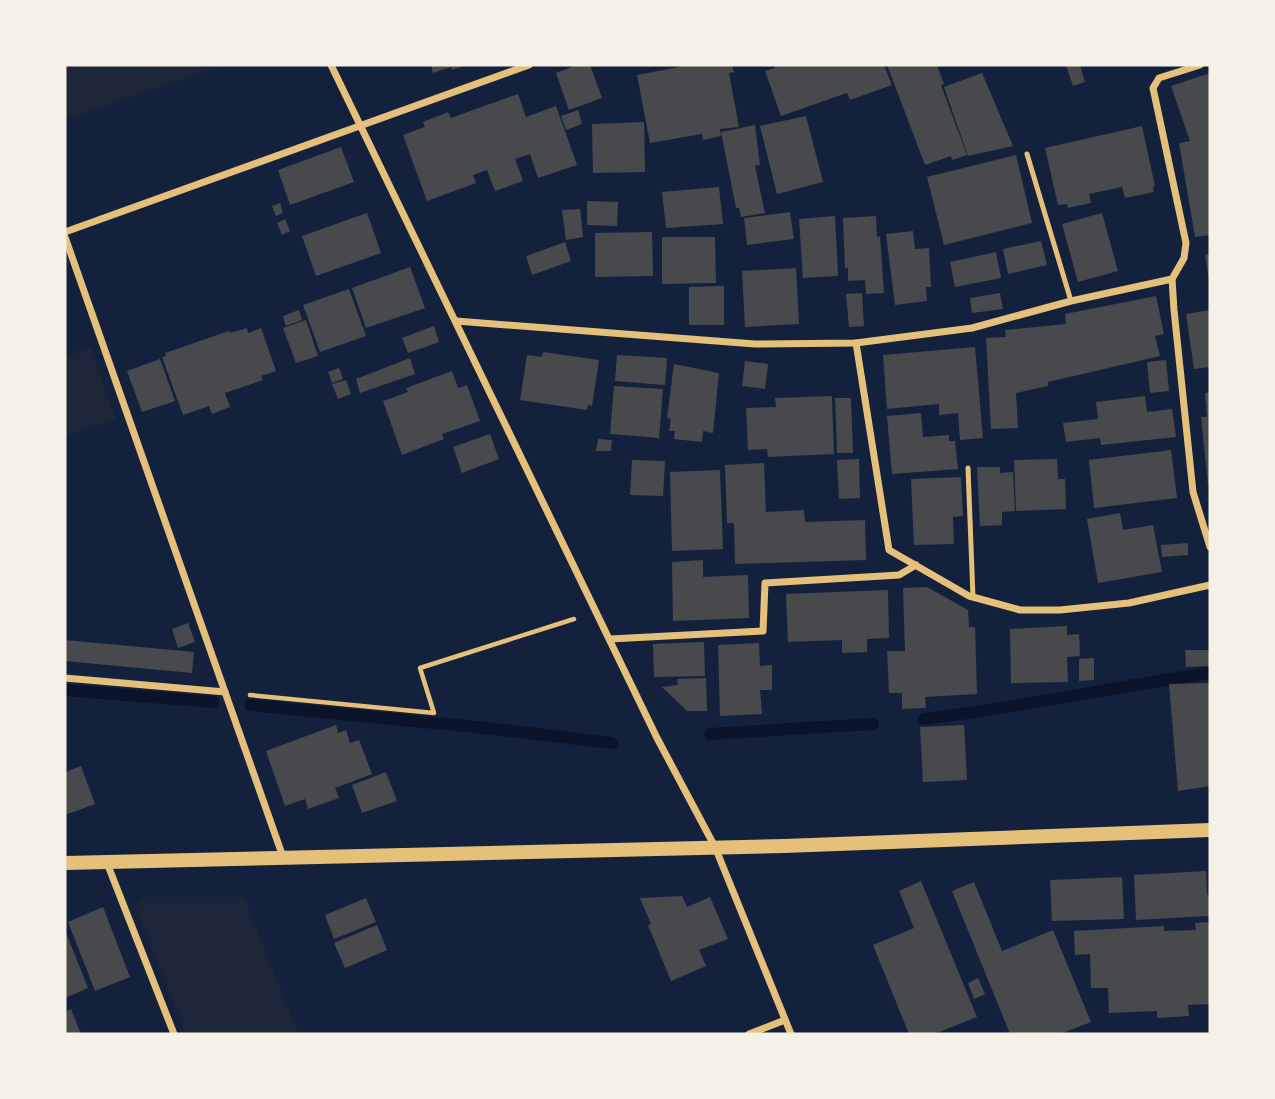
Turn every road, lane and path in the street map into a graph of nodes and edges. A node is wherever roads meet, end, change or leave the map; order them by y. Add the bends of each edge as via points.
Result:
1 (331, 65) edge
2 (529, 65) edge
3 (1200, 65) edge
4 (360, 125) junction
5 (1027, 154) dead end
6 (65, 234) edge
7 (1172, 279) junction
8 (1072, 301) junction
9 (456, 321) junction
10 (856, 343) junction
11 (968, 468) dead end
12 (1210, 547) edge
13 (916, 565) junction
14 (1210, 585) edge
15 (973, 597) junction
16 (595, 612) junction
17 (610, 639) junction
18 (65, 678) edge
19 (225, 692) junction
20 (1210, 830) edge
21 (715, 848) junction
22 (283, 857) junction
23 (65, 863) edge
24 (107, 863) junction
25 (785, 1020) junction
26 (174, 1034) edge
27 (749, 1034) edge
28 (791, 1034) edge

1 - 4 street
2 - 4 street
3 - 7 street via 1159,78 1153,88 1186,243 1184,258
4 - 6 street
4 - 9 street
5 - 8 lane
6 - 19 street
7 - 8 street
7 - 12 street via 1193,492
8 - 10 street via 972,328
9 - 10 street via 755,344
9 - 16 street
10 - 13 street via 889,550
11 - 15 lane
13 - 15 street
13 - 17 street via 899,575 765,583 763,631
14 - 15 street via 1129,603 1060,610 1020,610
16 - 17 street
16 - 19 path via 420,668 434,713
17 - 21 street
18 - 19 street
19 - 22 street
20 - 21 main road
21 - 22 main road
21 - 25 street
22 - 24 main road
23 - 24 main road
24 - 26 street
25 - 27 street
25 - 28 street

